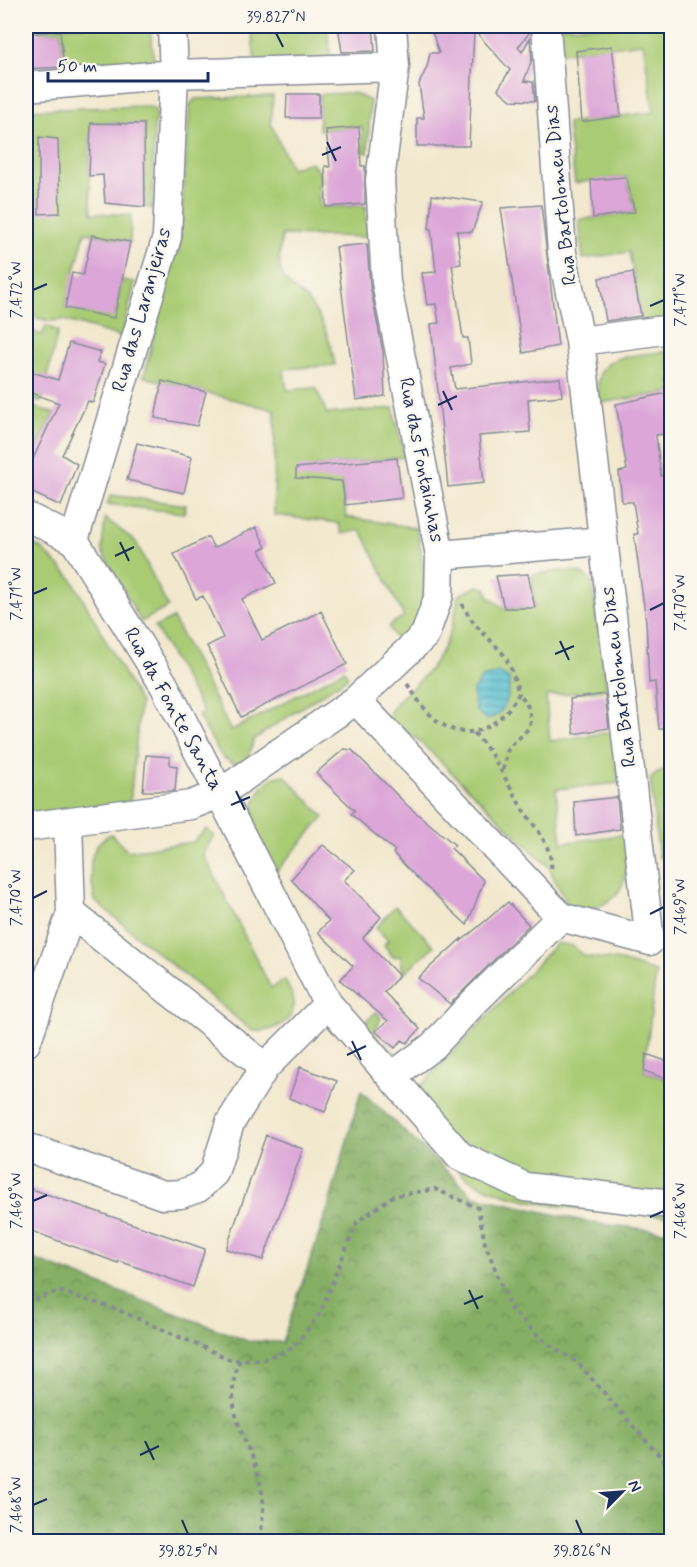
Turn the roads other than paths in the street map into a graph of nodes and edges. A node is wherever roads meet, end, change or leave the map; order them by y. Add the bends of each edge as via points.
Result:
1 (172, 26) edge
2 (392, 26) edge
3 (546, 26) edge
4 (394, 67) junction
5 (174, 74) junction
6 (26, 87) edge
7 (672, 329) edge
8 (580, 341) junction
9 (26, 516) edge
10 (74, 540) junction
11 (603, 541) junction
12 (440, 555) junction
13 (356, 700) junction
14 (219, 794) junction
15 (68, 822) junction
16 (26, 827) edge
17 (71, 914) junction
18 (561, 917) junction
19 (661, 944) edge
20 (328, 1004) junction
21 (26, 1043) edge
22 (265, 1067) junction
23 (392, 1076) junction
24 (26, 1147) edge
25 (672, 1204) edge

1 - 5 street, Rua das Laranjeiras
2 - 4 street, Rua das Fontainhas
3 - 8 street, Rua Bartolomeu Dias via 562,253
4 - 5 street
4 - 12 street, Rua das Fontainhas via 380,180 386,282
5 - 6 street
5 - 10 street, Rua das Laranjeiras via 167,237
7 - 8 street
8 - 11 street, Rua Bartolomeu Dias
9 - 10 street
10 - 14 street, Rua da Fonte Santa via 164,685
11 - 12 street
11 - 19 street, Rua Bartolomeu Dias
12 - 13 street, Rua das Fontainhas via 439,595 425,635
13 - 14 street, Rua das Fontainhas
13 - 18 street
14 - 15 street, Rua das Fontainhas via 191,805
14 - 20 street, Rua da Fonte Santa
15 - 16 street, Rua das Fontainhas
15 - 17 street
17 - 21 street
17 - 22 street
18 - 19 street, Rua Bartolomeu Dias
18 - 23 street via 433,1046
20 - 22 street
20 - 23 street, Rua da Fonte Santa
22 - 24 street via 230,1123 214,1173 198,1188 181,1194 163,1195
23 - 25 street, Rua da Fonte Santa via 460,1156 525,1187

